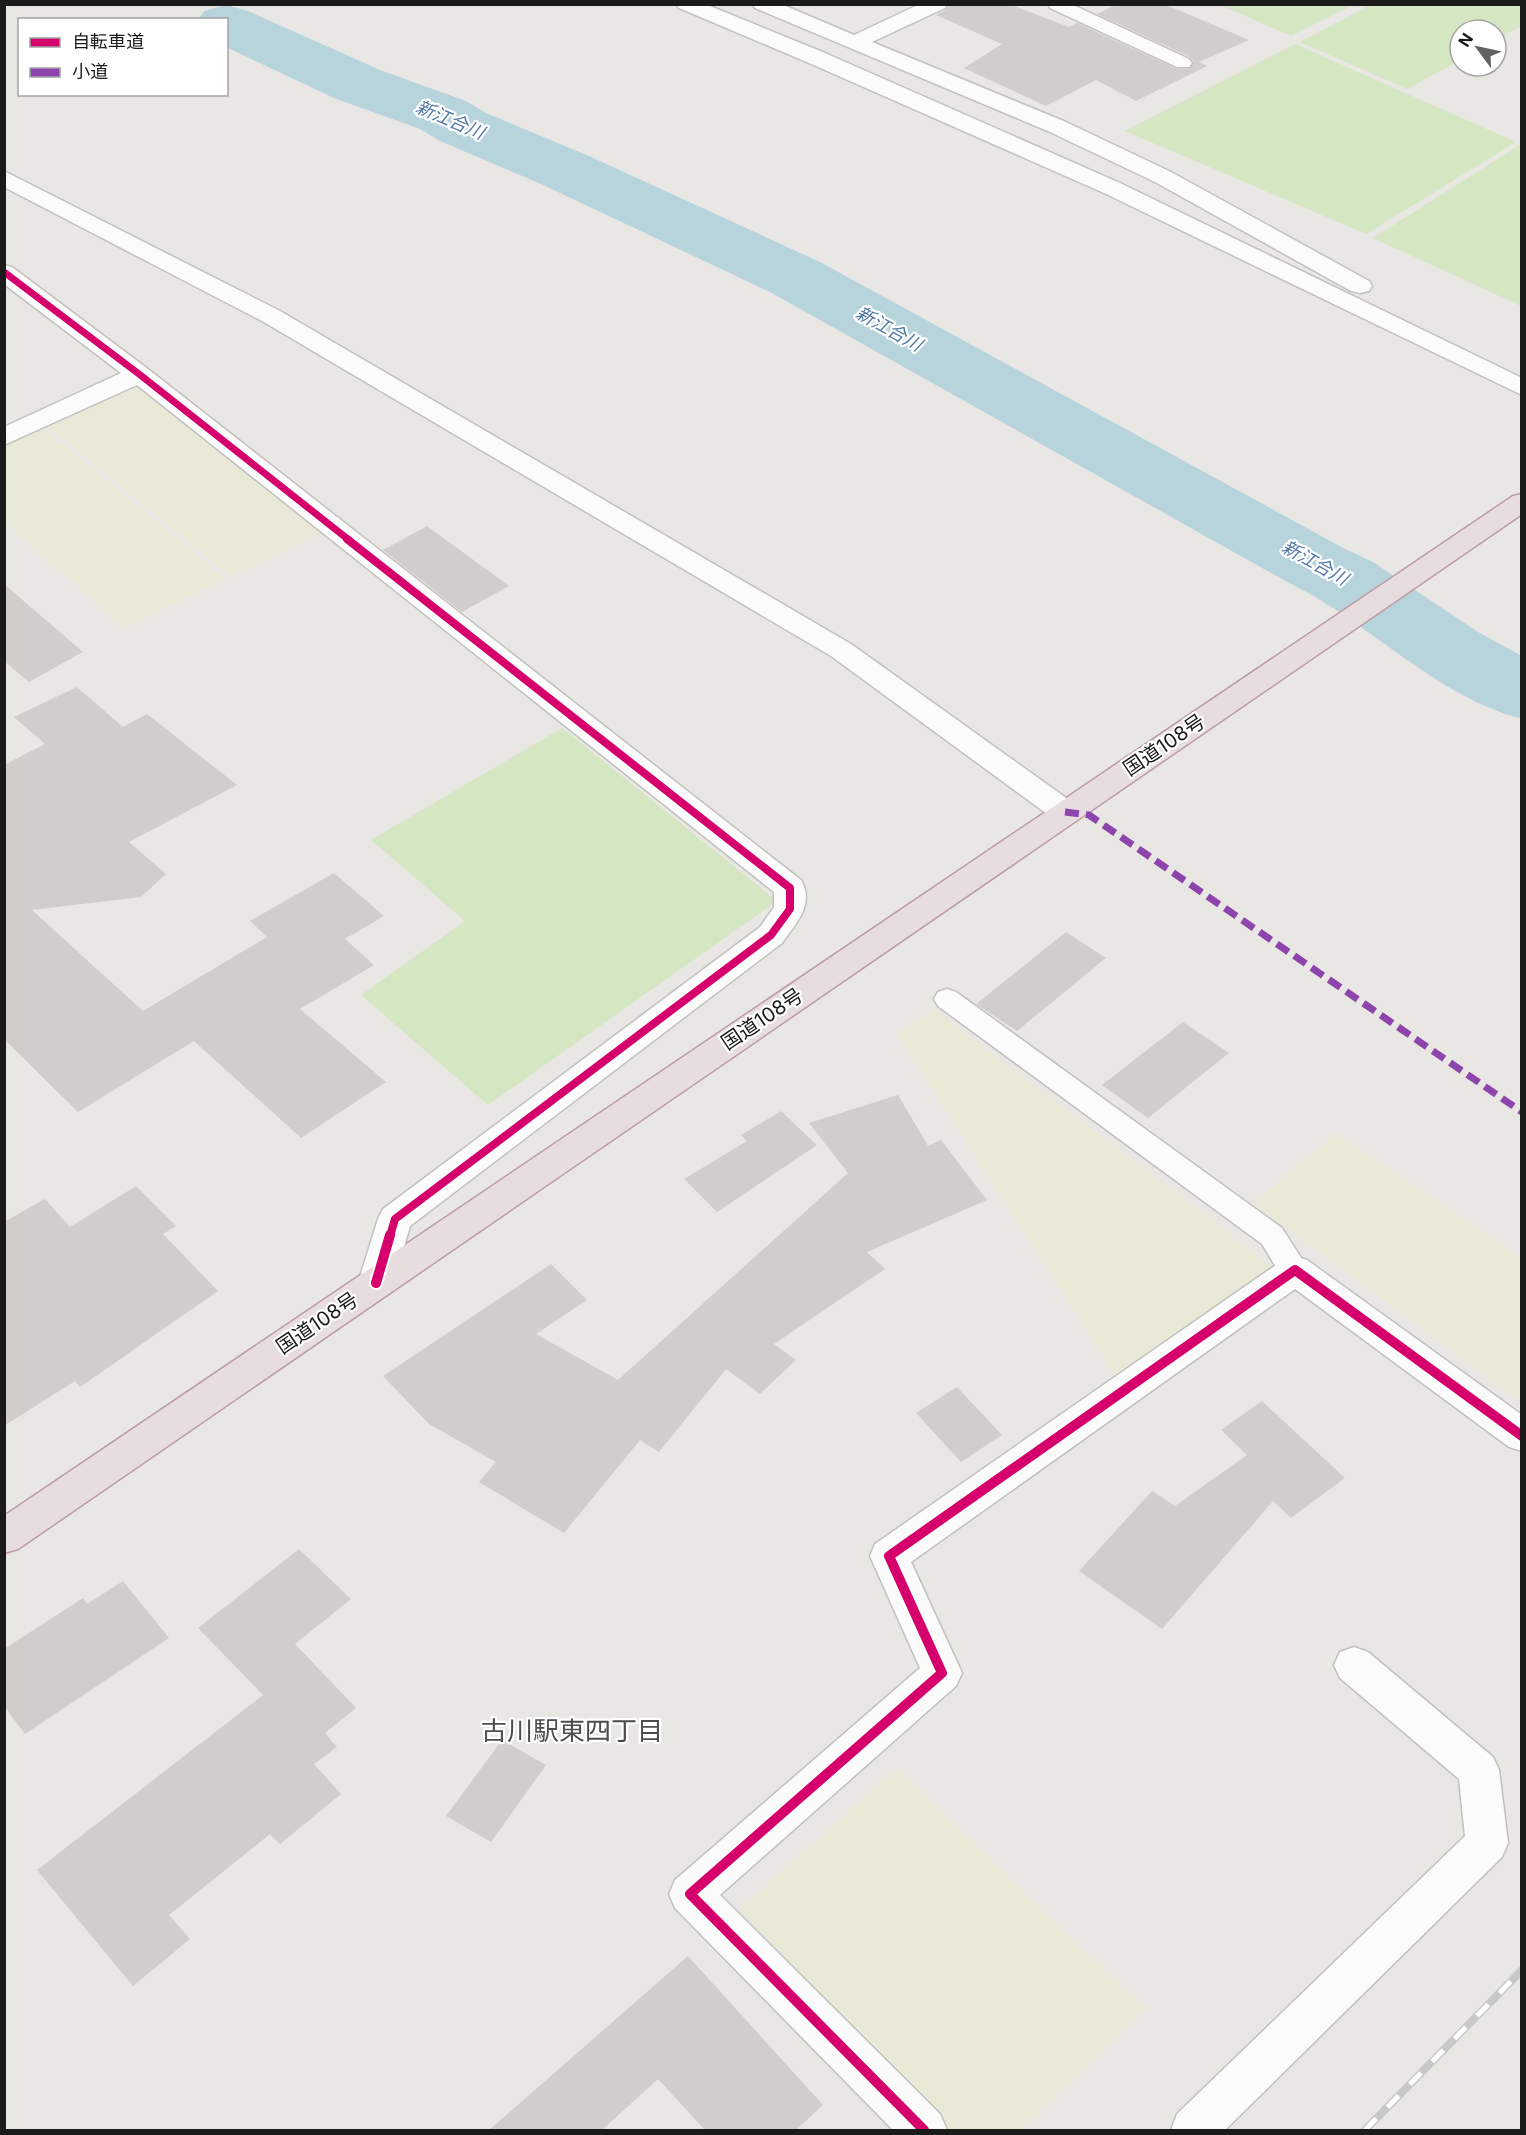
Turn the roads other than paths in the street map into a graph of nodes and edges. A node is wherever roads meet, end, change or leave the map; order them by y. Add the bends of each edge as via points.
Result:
1 (686, 4) edge
2 (762, 4) edge
3 (938, 4) edge
4 (1056, 4) edge
5 (855, 42) junction
6 (1183, 63) dead end
7 (4, 178) edge
8 (4, 272) edge
9 (1476, 367) junction
10 (139, 374) junction
11 (1521, 388) edge
12 (4, 437) edge
13 (1521, 502) edge
14 (1065, 812) junction
15 (947, 999) dead end
16 (1295, 1270) junction
17 (376, 1283) junction
18 (1521, 1436) edge
19 (4, 1536) edge
20 (1353, 1665) dead end
21 (924, 2130) edge
22 (1193, 2130) edge

1 - 9 street via 817,57 1112,188
2 - 5 street
3 - 5 street
4 - 6 lane
5 - 9 street via 1058,127 1163,177 1444,333
7 - 14 street via 272,316 841,650
8 - 10 street
9 - 11 street
10 - 12 street
10 - 17 street via 790,888 790,909 771,935 395,1219
13 - 14 highway, 国道108号
14 - 17 highway, 国道108号
15 - 16 lane via 1272,1236
16 - 18 street
16 - 21 street via 888,1556 942,1673 690,1894
17 - 19 highway, 国道108号
20 - 22 street via 1479,1770 1487,1843

